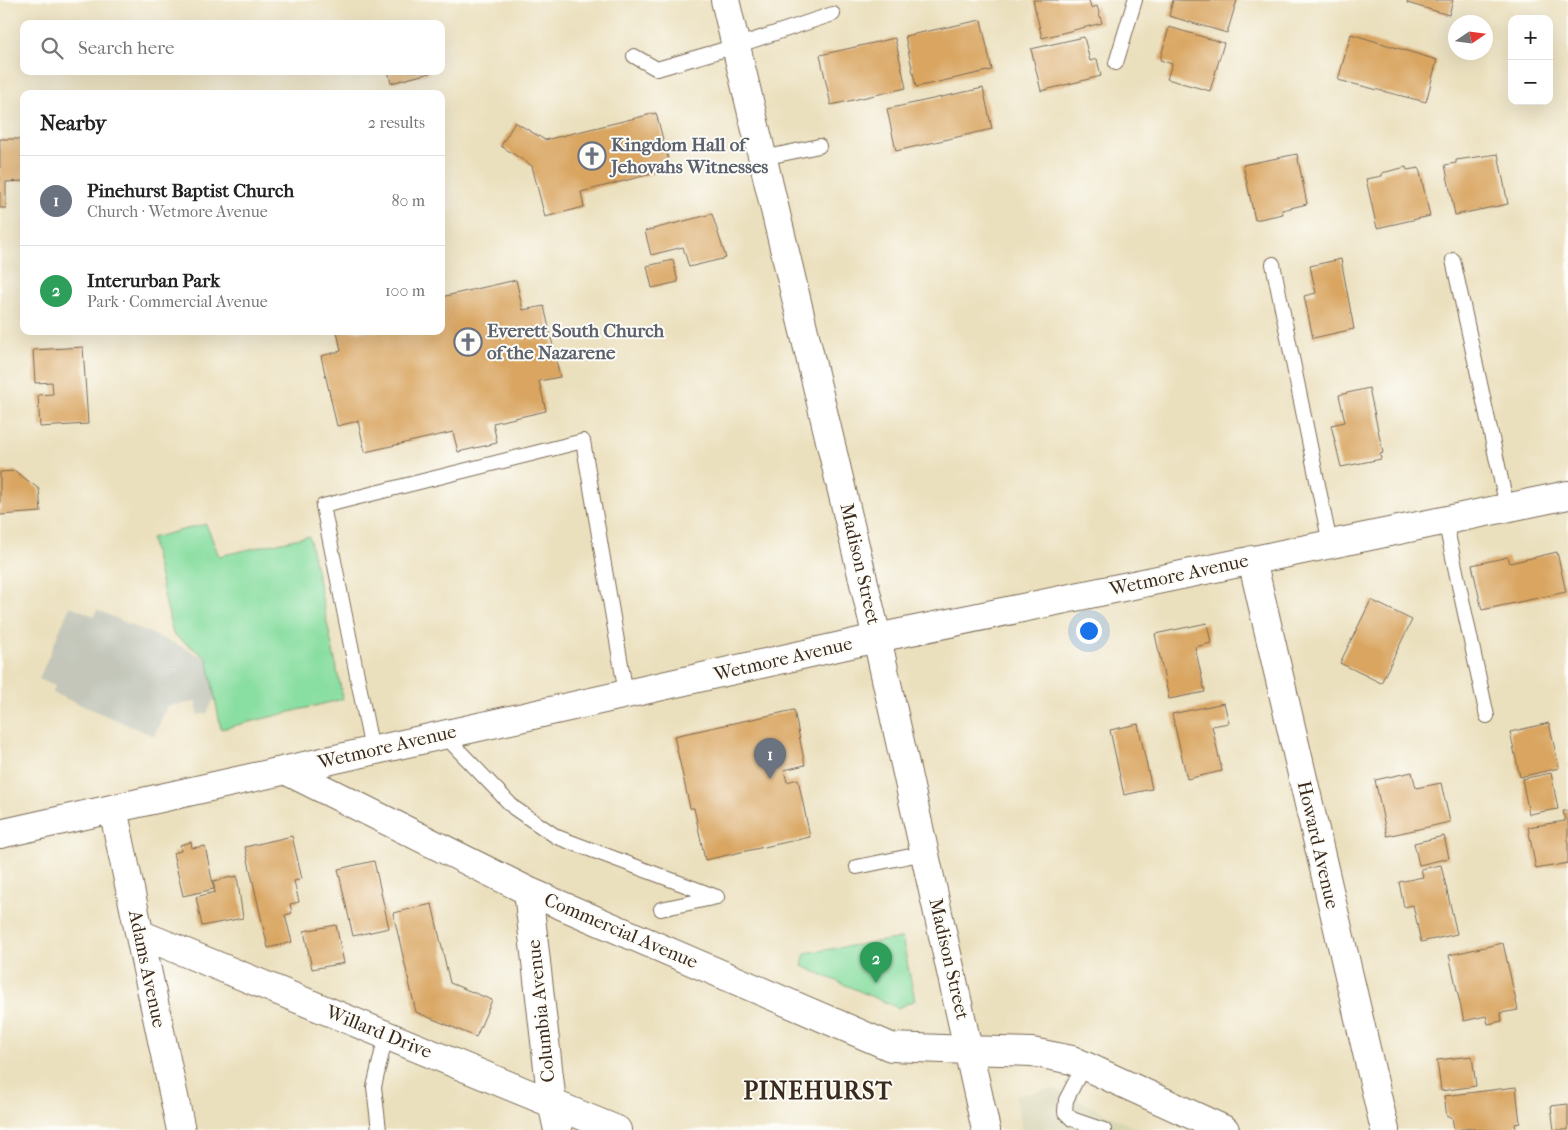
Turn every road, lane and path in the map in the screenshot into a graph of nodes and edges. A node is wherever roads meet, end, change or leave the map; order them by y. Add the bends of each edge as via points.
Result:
1 (725, 0) edge
2 (1135, 0) edge
3 (834, 14) dead end
4 (736, 46) junction
5 (634, 56) dead end
6 (1116, 63) dead end
7 (818, 146) dead end
8 (763, 158) junction
9 (1453, 260) dead end
10 (1273, 264) dead end
11 (1568, 495) edge
12 (1508, 507) junction
13 (1445, 520) junction
14 (1330, 544) junction
15 (1252, 560) junction
16 (877, 638) junction
17 (626, 694) junction
18 (1487, 716) dead end
19 (443, 734) junction
20 (372, 750) junction
21 (285, 770) junction
22 (113, 809) junction
23 (0, 834) edge
24 (925, 852) junction
25 (857, 867) dead end
26 (528, 891) junction
27 (661, 909) dead end
28 (140, 934) junction
29 (386, 1035) junction
30 (969, 1050) junction
31 (1084, 1065) junction
32 (552, 1103) junction
33 (181, 1130) edge
34 (378, 1130) edge
35 (558, 1130) edge
36 (617, 1130) edge
37 (986, 1130) edge
38 (1104, 1130) edge
39 (1225, 1130) edge
40 (1385, 1130) edge

1 - 4 street, Madison Street
2 - 6 lane
3 - 4 lane
4 - 5 lane via 657,69
4 - 8 street, Madison Street
7 - 8 lane
8 - 16 street, Madison Street
9 - 12 lane
10 - 14 lane
11 - 12 street, Wetmore Avenue
12 - 13 street, Wetmore Avenue
13 - 14 street, Wetmore Avenue
13 - 18 lane
14 - 15 street, Wetmore Avenue
15 - 16 street, Wetmore Avenue
15 - 40 street, Howard Avenue
16 - 17 street, Wetmore Avenue
16 - 24 street, Madison Street
17 - 19 street, Wetmore Avenue
17 - 20 lane via 583,441 323,506
19 - 20 street, Wetmore Avenue
19 - 27 lane via 514,808 557,837 717,897
20 - 21 street, Wetmore Avenue
21 - 22 street, Wetmore Avenue
21 - 26 street, Commercial Avenue
22 - 23 street, Wetmore Avenue
22 - 28 street, Adams Avenue
24 - 25 lane
24 - 30 street, Madison Street
26 - 30 street, Commercial Avenue via 890,1047
26 - 32 street, Columbia Avenue
28 - 29 street, Willard Drive
28 - 33 street, Adams Avenue
29 - 32 street, Willard Drive
29 - 34 lane via 374,1087
30 - 31 street, Commercial Avenue via 1032,1052
30 - 37 street, Madison Street
31 - 38 lane via 1066,1100 1065,1112 1072,1119
31 - 39 street, Commercial Avenue
32 - 35 street, Columbia Avenue
32 - 36 street, Willard Drive

